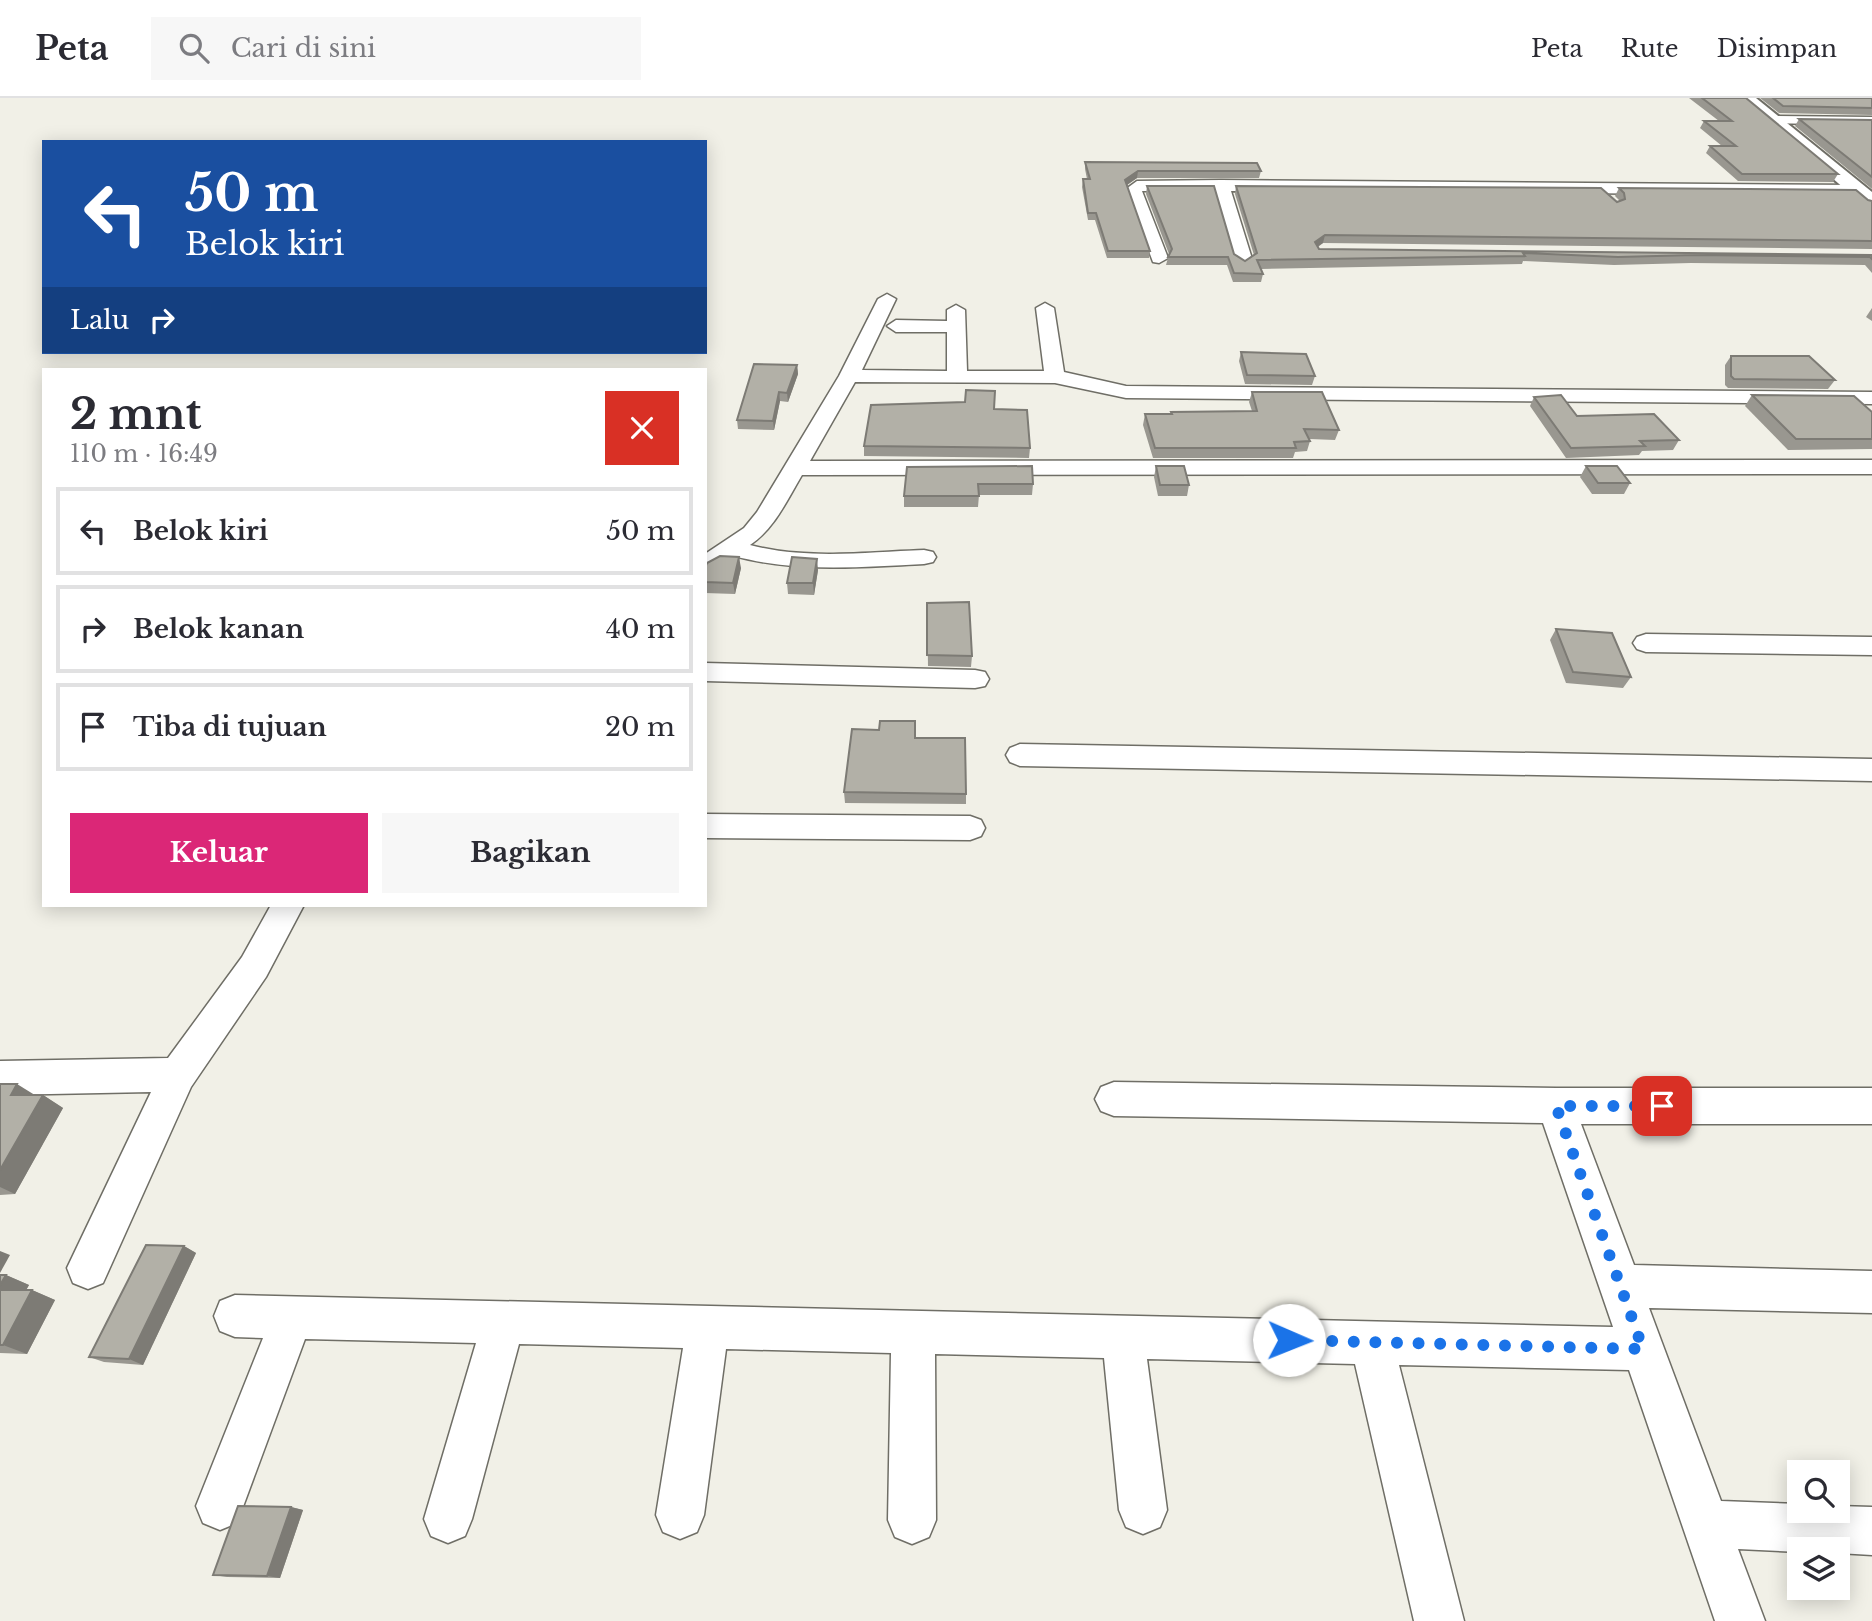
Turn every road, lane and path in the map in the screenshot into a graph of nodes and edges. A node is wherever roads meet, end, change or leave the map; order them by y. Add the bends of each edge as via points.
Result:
1 (1746, 98) edge
2 (1772, 120) junction
3 (1872, 121) edge
4 (1221, 185) junction
5 (1285, 185) junction
6 (1359, 186) junction
7 (1438, 187) junction
8 (1520, 187) junction
9 (1682, 188) junction
10 (1763, 189) junction
11 (1857, 190) junction
12 (1872, 202) edge
13 (1294, 204) edge
14 (1451, 205) edge
15 (1370, 206) edge
16 (1537, 206) edge
17 (1700, 206) edge
18 (1786, 207) edge
19 (1159, 258) dead end
20 (1244, 262) edge
21 (887, 299) dead end
22 (1045, 308) dead end
23 (896, 326) dead end
24 (849, 376) junction
25 (957, 377) junction
26 (1055, 377) junction
27 (1872, 398) edge
28 (1872, 467) edge
29 (793, 468) junction
30 (733, 548) junction
31 (924, 558) dead end
32 (707, 564) edge
33 (1646, 643) dead end
34 (1872, 646) edge
35 (707, 672) edge
36 (975, 679) dead end
37 (1020, 755) dead end
38 (1872, 770) edge
39 (707, 826) edge
40 (970, 828) dead end
41 (287, 907) edge
42 (178, 1075) junction
43 (0, 1078) edge
44 (1114, 1099) dead end
45 (1556, 1106) junction
46 (1872, 1106) edge
47 (88, 1268) dead end
48 (1620, 1286) junction
49 (1872, 1292) edge
50 (235, 1316) dead end
51 (292, 1317) junction
52 (503, 1322) junction
53 (708, 1326) junction
54 (913, 1331) junction
55 (1124, 1337) junction
56 (1372, 1342) junction
57 (1643, 1349) junction
58 (220, 1506) dead end
59 (1143, 1510) dead end
60 (680, 1515) dead end
61 (447, 1519) dead end
62 (912, 1520) dead end
63 (1705, 1524) junction
64 (1872, 1531) edge
65 (1439, 1621) edge
66 (1740, 1621) edge

1 - 2 street
2 - 3 street
2 - 11 street
4 - 5 street
4 - 19 street via 1135,187
4 - 20 street
5 - 6 street
5 - 13 street
6 - 7 street
6 - 15 street
7 - 8 street
7 - 14 street
8 - 9 street
8 - 16 street
9 - 10 street
9 - 17 street
10 - 11 street
10 - 18 street
11 - 12 street
21 - 24 street
22 - 26 street
23 - 25 street via 956,318
24 - 25 street
24 - 29 street
25 - 26 street
26 - 27 street via 1126,392
28 - 29 street
29 - 30 street via 767,514
30 - 31 street via 769,558 809,561
30 - 32 street
33 - 34 street
35 - 36 street
37 - 38 street
39 - 40 street
41 - 42 street via 254,968
42 - 43 street
42 - 47 street
44 - 45 street
45 - 46 street
45 - 48 street
48 - 49 street
48 - 57 street
50 - 51 street
51 - 52 street
51 - 58 street
52 - 53 street
52 - 61 street
53 - 54 street
53 - 60 street
54 - 55 street
54 - 62 street
55 - 56 street
55 - 59 street
56 - 57 street
56 - 65 street
57 - 63 street
63 - 64 street
63 - 66 street

